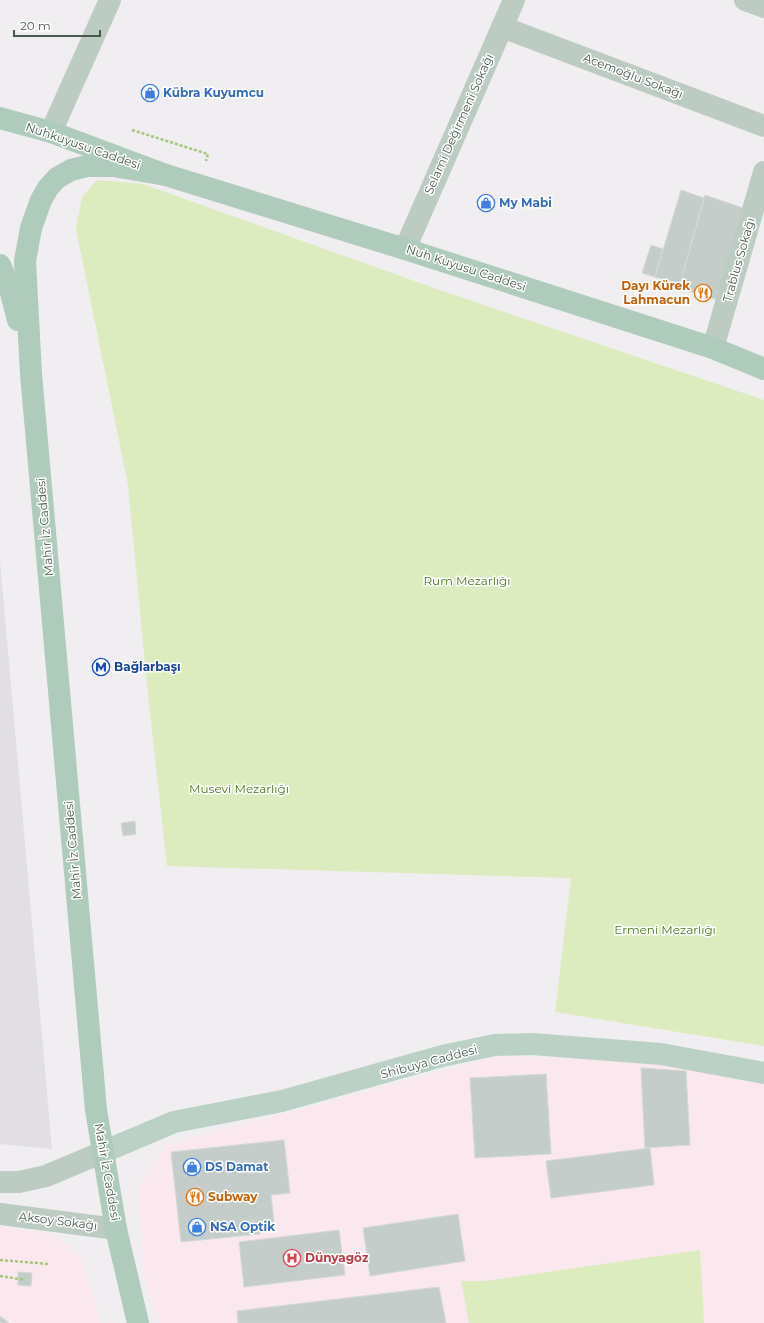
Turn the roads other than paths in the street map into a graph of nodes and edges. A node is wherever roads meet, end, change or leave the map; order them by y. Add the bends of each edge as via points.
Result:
1 (110, 0) edge
2 (514, 0) edge
3 (745, 0) edge
4 (764, 7) edge
5 (502, 27) junction
6 (0, 118) edge
7 (764, 126) edge
8 (51, 132) junction
9 (764, 172) edge
10 (166, 175) junction
11 (405, 249) junction
12 (0, 265) edge
13 (713, 348) junction
14 (764, 369) edge
15 (31, 374) junction
16 (764, 1073) edge
17 (103, 1152) junction
18 (0, 1182) edge
19 (0, 1214) edge
20 (116, 1229) junction
21 (138, 1323) edge

1 - 8 street
2 - 5 street, Selami Değirmeni Sokağı
3 - 4 street
5 - 7 street, Acemoğlu Sokağı
5 - 11 street, Selami Değirmeni Sokağı
6 - 8 main road, Nuhkuyusu Caddesi
8 - 10 main road, Nuhkuyusu Caddesi
9 - 13 street, Trablus Sokağı
10 - 11 main road, Nuh Kuyusu Caddesi
10 - 15 main road via 113,166 87,166 71,170 48,188 31,228 25,261
11 - 13 main road, Nuh Kuyusu Caddesi
12 - 15 main road via 10,289
13 - 14 main road, Nuh Kuyusu Caddesi
15 - 17 main road, Mahir İz Caddesi via 96,1110
16 - 17 street, Shibuya Caddesi via 661,1054 532,1044 495,1045 442,1056 282,1102 174,1122
17 - 18 street via 46,1176 19,1182
17 - 20 main road, Mahir İz Caddesi
19 - 20 street, Aksoy Sokağı
20 - 21 main road, Mahir İz Caddesi

